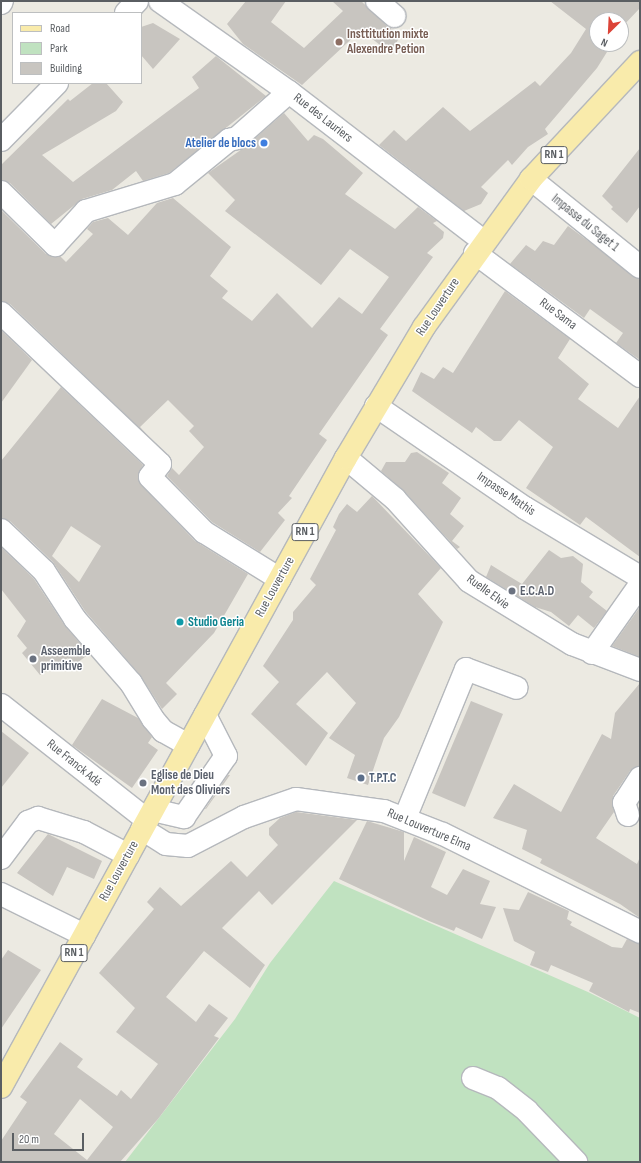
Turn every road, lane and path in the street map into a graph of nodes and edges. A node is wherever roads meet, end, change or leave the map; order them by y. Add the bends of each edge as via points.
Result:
1 (137, 1) edge
2 (160, 1) edge
3 (376, 1) edge
4 (127, 12) edge
5 (394, 16) dead end
6 (640, 62) edge
7 (56, 84) edge
8 (289, 92) junction
9 (1, 140) edge
10 (531, 179) junction
11 (1, 192) edge
12 (479, 247) junction
13 (640, 267) edge
14 (1, 313) edge
15 (640, 376) edge
16 (376, 406) junction
17 (346, 458) junction
18 (1, 530) edge
19 (640, 577) edge
20 (280, 579) junction
21 (640, 585) edge
22 (592, 653) junction
23 (640, 670) edge
24 (517, 688) dead end
25 (1, 705) edge
26 (205, 715) junction
27 (188, 745) junction
28 (640, 778) edge
29 (140, 814) junction
30 (628, 815) dead end
31 (405, 818) junction
32 (128, 855) junction
33 (1, 858) edge
34 (1, 894) edge
35 (640, 932) edge
36 (84, 935) junction
37 (473, 1078) dead end
38 (1, 1087) edge
39 (576, 1162) edge

1 - 4 street
2 - 8 street, Rue des Lauriers
3 - 5 street
6 - 10 main road, Rue Louverture / RN 1
7 - 9 street
8 - 11 street via 237,138 229,140 175,184 86,211 55,245
8 - 12 street, Rue des Lauriers
10 - 12 main road, Rue Louverture / RN 1
10 - 13 street, Impasse du Saget 1
12 - 15 street, Rue Sama
12 - 16 main road, Rue Louverture / RN 1
14 - 20 street via 160,464 150,477 204,532
16 - 17 main road, Rue Louverture / RN 1
16 - 19 street, Impasse Mathis via 525,508
17 - 20 main road, Rue Louverture / RN 1
17 - 22 street, Ruelle Elvie via 395,498 469,581 501,604
18 - 27 street via 44,571 76,620 131,683 163,731
20 - 26 main road, Rue Louverture / RN 1
21 - 22 street
22 - 23 street, Ruelle Elvie
24 - 31 street via 466,669
25 - 29 street, Rue Franck Adé
26 - 27 main road, Rue Louverture / RN 1
26 - 29 street via 226,756 184,817
27 - 29 main road, Rue Louverture / RN 1
28 - 30 street via 624,803
29 - 31 street, Rue Louverture Elma via 166,844 188,846 244,817 296,799 358,806
29 - 32 main road, Rue Louverture / RN 1
31 - 35 street, Rue Louverture Elma
32 - 33 street via 84,832 38,818 28,822
32 - 36 main road, Rue Louverture / RN 1
34 - 36 street
36 - 38 main road, Rue Louverture / RN 1
37 - 39 street via 498,1088 527,1111

